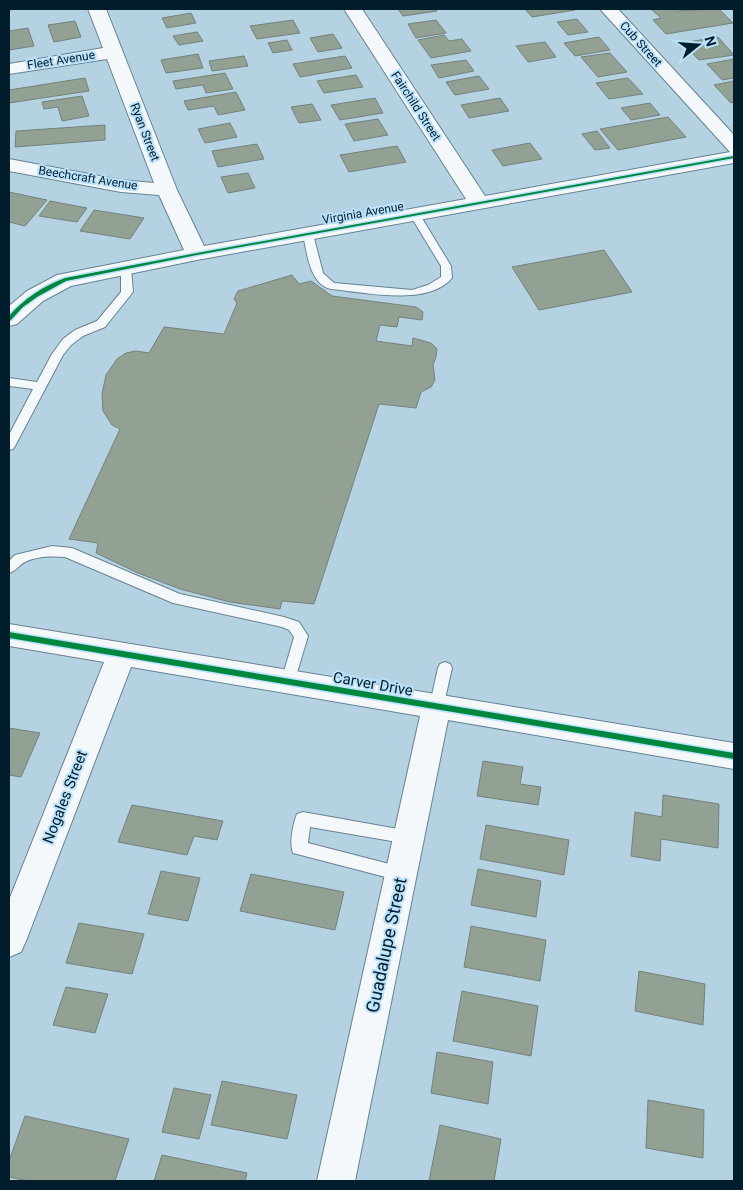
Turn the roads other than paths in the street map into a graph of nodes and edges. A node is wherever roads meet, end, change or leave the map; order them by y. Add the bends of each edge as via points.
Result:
1 (98, 9) edge
2 (353, 9) edge
3 (609, 9) edge
4 (114, 52) junction
5 (9, 69) edge
6 (734, 147) edge
7 (155, 156) junction
8 (734, 157) edge
9 (9, 165) edge
10 (97, 181) junction
11 (168, 190) junction
12 (479, 203) junction
13 (415, 215) junction
14 (308, 234) junction
15 (197, 254) junction
16 (126, 268) junction
17 (9, 319) edge
18 (9, 382) edge
19 (41, 386) junction
20 (9, 446) edge
21 (9, 568) edge
22 (9, 635) edge
23 (122, 653) junction
24 (445, 668) dead end
25 (288, 682) junction
26 (436, 708) junction
27 (734, 756) edge
28 (410, 837) junction
29 (401, 874) junction
30 (9, 941) edge
31 (336, 1181) edge

1 - 4 street, Ryan Street
2 - 12 street, Fairchild Street
3 - 6 street, Cub Street
4 - 5 street, Fleet Avenue
4 - 7 street, Ryan Street
7 - 10 street via 133,171
7 - 11 street, Ryan Street
8 - 12 street, Virginia Avenue
9 - 10 street, Beechcraft Avenue
10 - 11 street, Beechcraft Avenue
11 - 15 street, Ryan Street
12 - 13 street, Virginia Avenue
13 - 14 street, Virginia Avenue
13 - 14 lane via 446,266 446,278 432,288 412,293 331,286 318,274
14 - 15 street, Virginia Avenue
15 - 16 street, Virginia Avenue
16 - 17 street, Virginia Avenue via 65,280 24,302
16 - 19 lane via 128,292 101,324 78,333 67,342
18 - 19 lane
19 - 20 lane
21 - 25 lane via 20,559 36,554 67,552 178,599 294,626 301,636
22 - 23 street, Carver Drive
23 - 25 street, Carver Drive
23 - 30 street, Nogales Street
24 - 26 lane
25 - 26 street, Carver Drive
26 - 27 street, Carver Drive
26 - 28 street, Guadalupe Street
28 - 29 street, Guadalupe Street
28 - 29 lane via 303,819 299,848
29 - 31 street, Guadalupe Street

